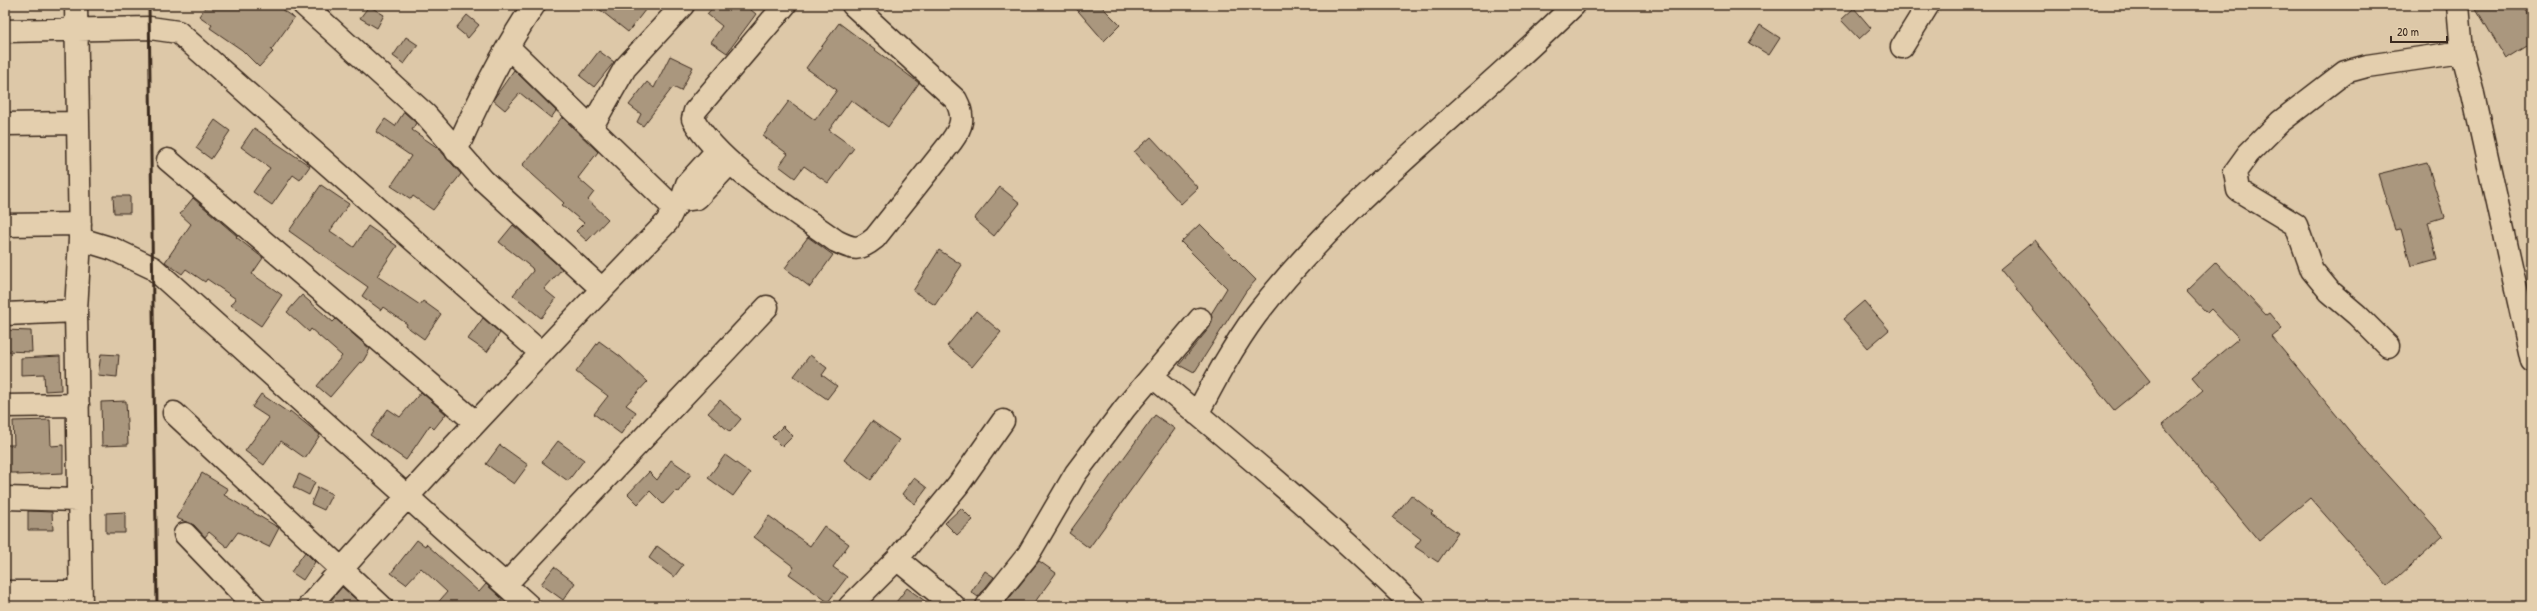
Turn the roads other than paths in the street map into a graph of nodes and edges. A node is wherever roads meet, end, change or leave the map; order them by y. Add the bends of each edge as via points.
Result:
1 (76, 5) edge
2 (304, 5) edge
3 (534, 5) edge
4 (683, 5) edge
5 (785, 5) edge
6 (854, 5) edge
7 (1574, 5) edge
8 (1928, 5) edge
9 (2458, 5) edge
10 (76, 30) junction
11 (5, 31) edge
12 (1902, 47) dead end
13 (508, 48) junction
14 (2462, 52) junction
15 (78, 123) junction
16 (5, 124) edge
17 (591, 128) junction
18 (456, 151) junction
19 (724, 157) junction
20 (168, 160) dead end
21 (678, 204) junction
22 (5, 225) edge
23 (80, 232) junction
24 (602, 289) junction
25 (767, 307) dead end
26 (76, 311) junction
27 (5, 314) edge
28 (1200, 319) dead end
29 (2388, 346) dead end
30 (540, 352) junction
31 (2532, 361) edge
32 (1152, 376) junction
33 (78, 405) junction
34 (5, 406) edge
35 (174, 413) dead end
36 (1197, 414) junction
37 (1003, 421) dead end
38 (475, 422) junction
39 (407, 494) junction
40 (5, 498) edge
41 (78, 500) junction
42 (185, 534) dead end
43 (897, 559) junction
44 (341, 569) junction
45 (506, 584) junction
46 (9, 592) dead end
47 (81, 599) edge
48 (254, 606) edge
49 (309, 606) edge
50 (381, 606) edge
51 (529, 606) edge
52 (850, 606) edge
53 (954, 606) edge
54 (987, 606) edge
55 (1413, 606) edge

1 - 10 street
2 - 18 street via 426,115
3 - 13 street
4 - 17 street via 625,68
5 - 19 street via 695,111 693,120
6 - 19 street via 956,100 962,112 961,127 951,142 875,238 864,247 851,248 836,242
7 - 36 street via 1374,188 1284,281 1225,361
8 - 12 street
9 - 14 street
10 - 11 street
10 - 15 street
10 - 30 street via 150,28 178,32
13 - 17 street
13 - 18 street
14 - 29 street via 2367,66 2345,72 2280,122 2248,154 2235,172 2238,190 2296,225 2312,270 2330,292 2358,315
14 - 31 street
15 - 16 street
15 - 23 street
17 - 21 street
18 - 24 street via 483,180
19 - 21 street via 697,198
20 - 38 street
21 - 24 street via 667,222
22 - 23 street
23 - 26 street
23 - 39 street via 153,268
24 - 30 street
25 - 45 street
26 - 27 street
26 - 33 street
28 - 32 street
30 - 38 street
32 - 36 street
32 - 54 street via 1076,473 1028,555
33 - 34 street
33 - 41 street
35 - 44 street
36 - 55 street via 1364,557
37 - 43 street via 958,485
38 - 39 street
39 - 44 street
39 - 45 street
40 - 41 street
41 - 47 street
42 - 48 street
43 - 52 street
43 - 53 street
44 - 49 street
44 - 50 street
45 - 51 street
46 - 47 street

